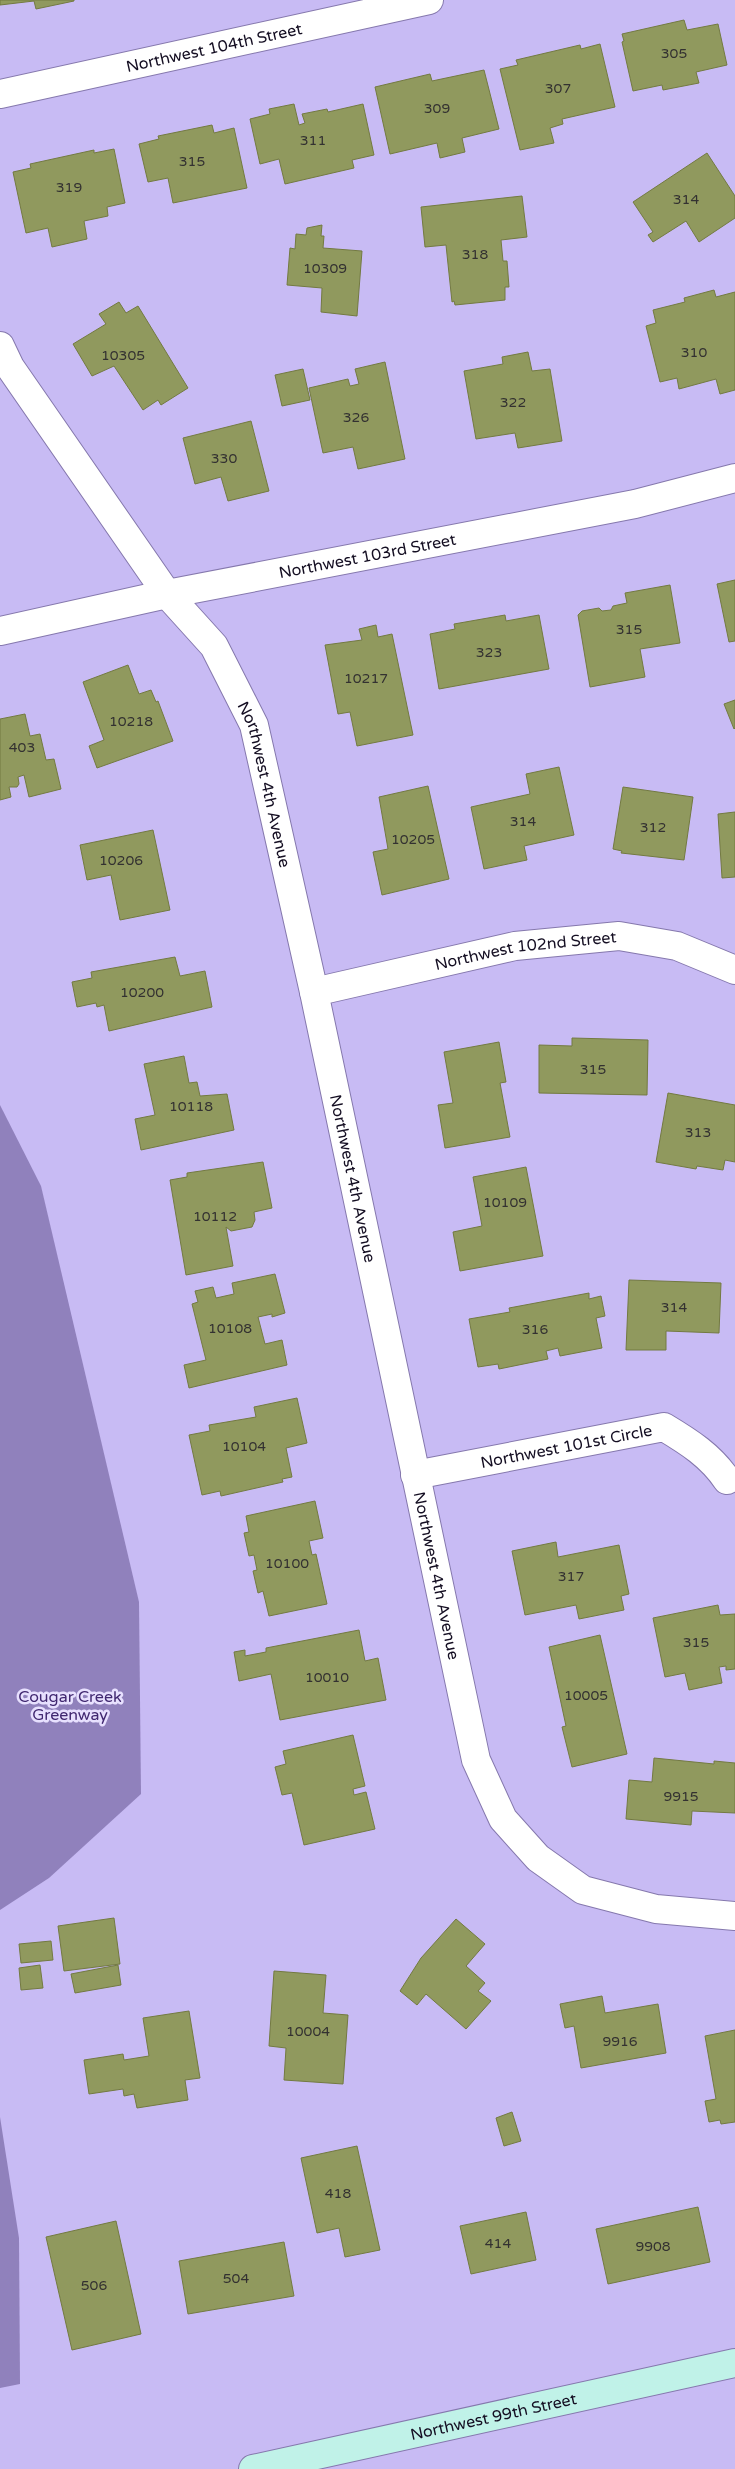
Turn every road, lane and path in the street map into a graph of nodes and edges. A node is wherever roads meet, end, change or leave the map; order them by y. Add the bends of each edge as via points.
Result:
1 (429, 0) edge
2 (0, 94) edge
3 (0, 346) edge
4 (735, 478) edge
5 (167, 594) junction
6 (0, 631) edge
7 (735, 970) edge
8 (314, 992) junction
9 (416, 1475) junction
10 (727, 1480) dead end
11 (735, 1916) edge
12 (735, 2363) edge
13 (253, 2469) edge

1 - 2 street, Northwest 104th Street
3 - 5 street, Northwest 4th Avenue via 10,367
4 - 5 street, Northwest 103rd Street via 636,504
5 - 6 street, Northwest 103rd Street
5 - 8 street, Northwest 4th Avenue via 214,646 254,725
7 - 8 street, Northwest 102nd Street via 677,946 619,936 514,946
8 - 9 street, Northwest 4th Avenue
9 - 10 street, Northwest 101st Circle via 664,1427 695,1446 718,1466
9 - 11 street, Northwest 4th Avenue via 476,1760 503,1820 538,1858 583,1890 656,1909
12 - 13 main road, Northwest 99th Street

